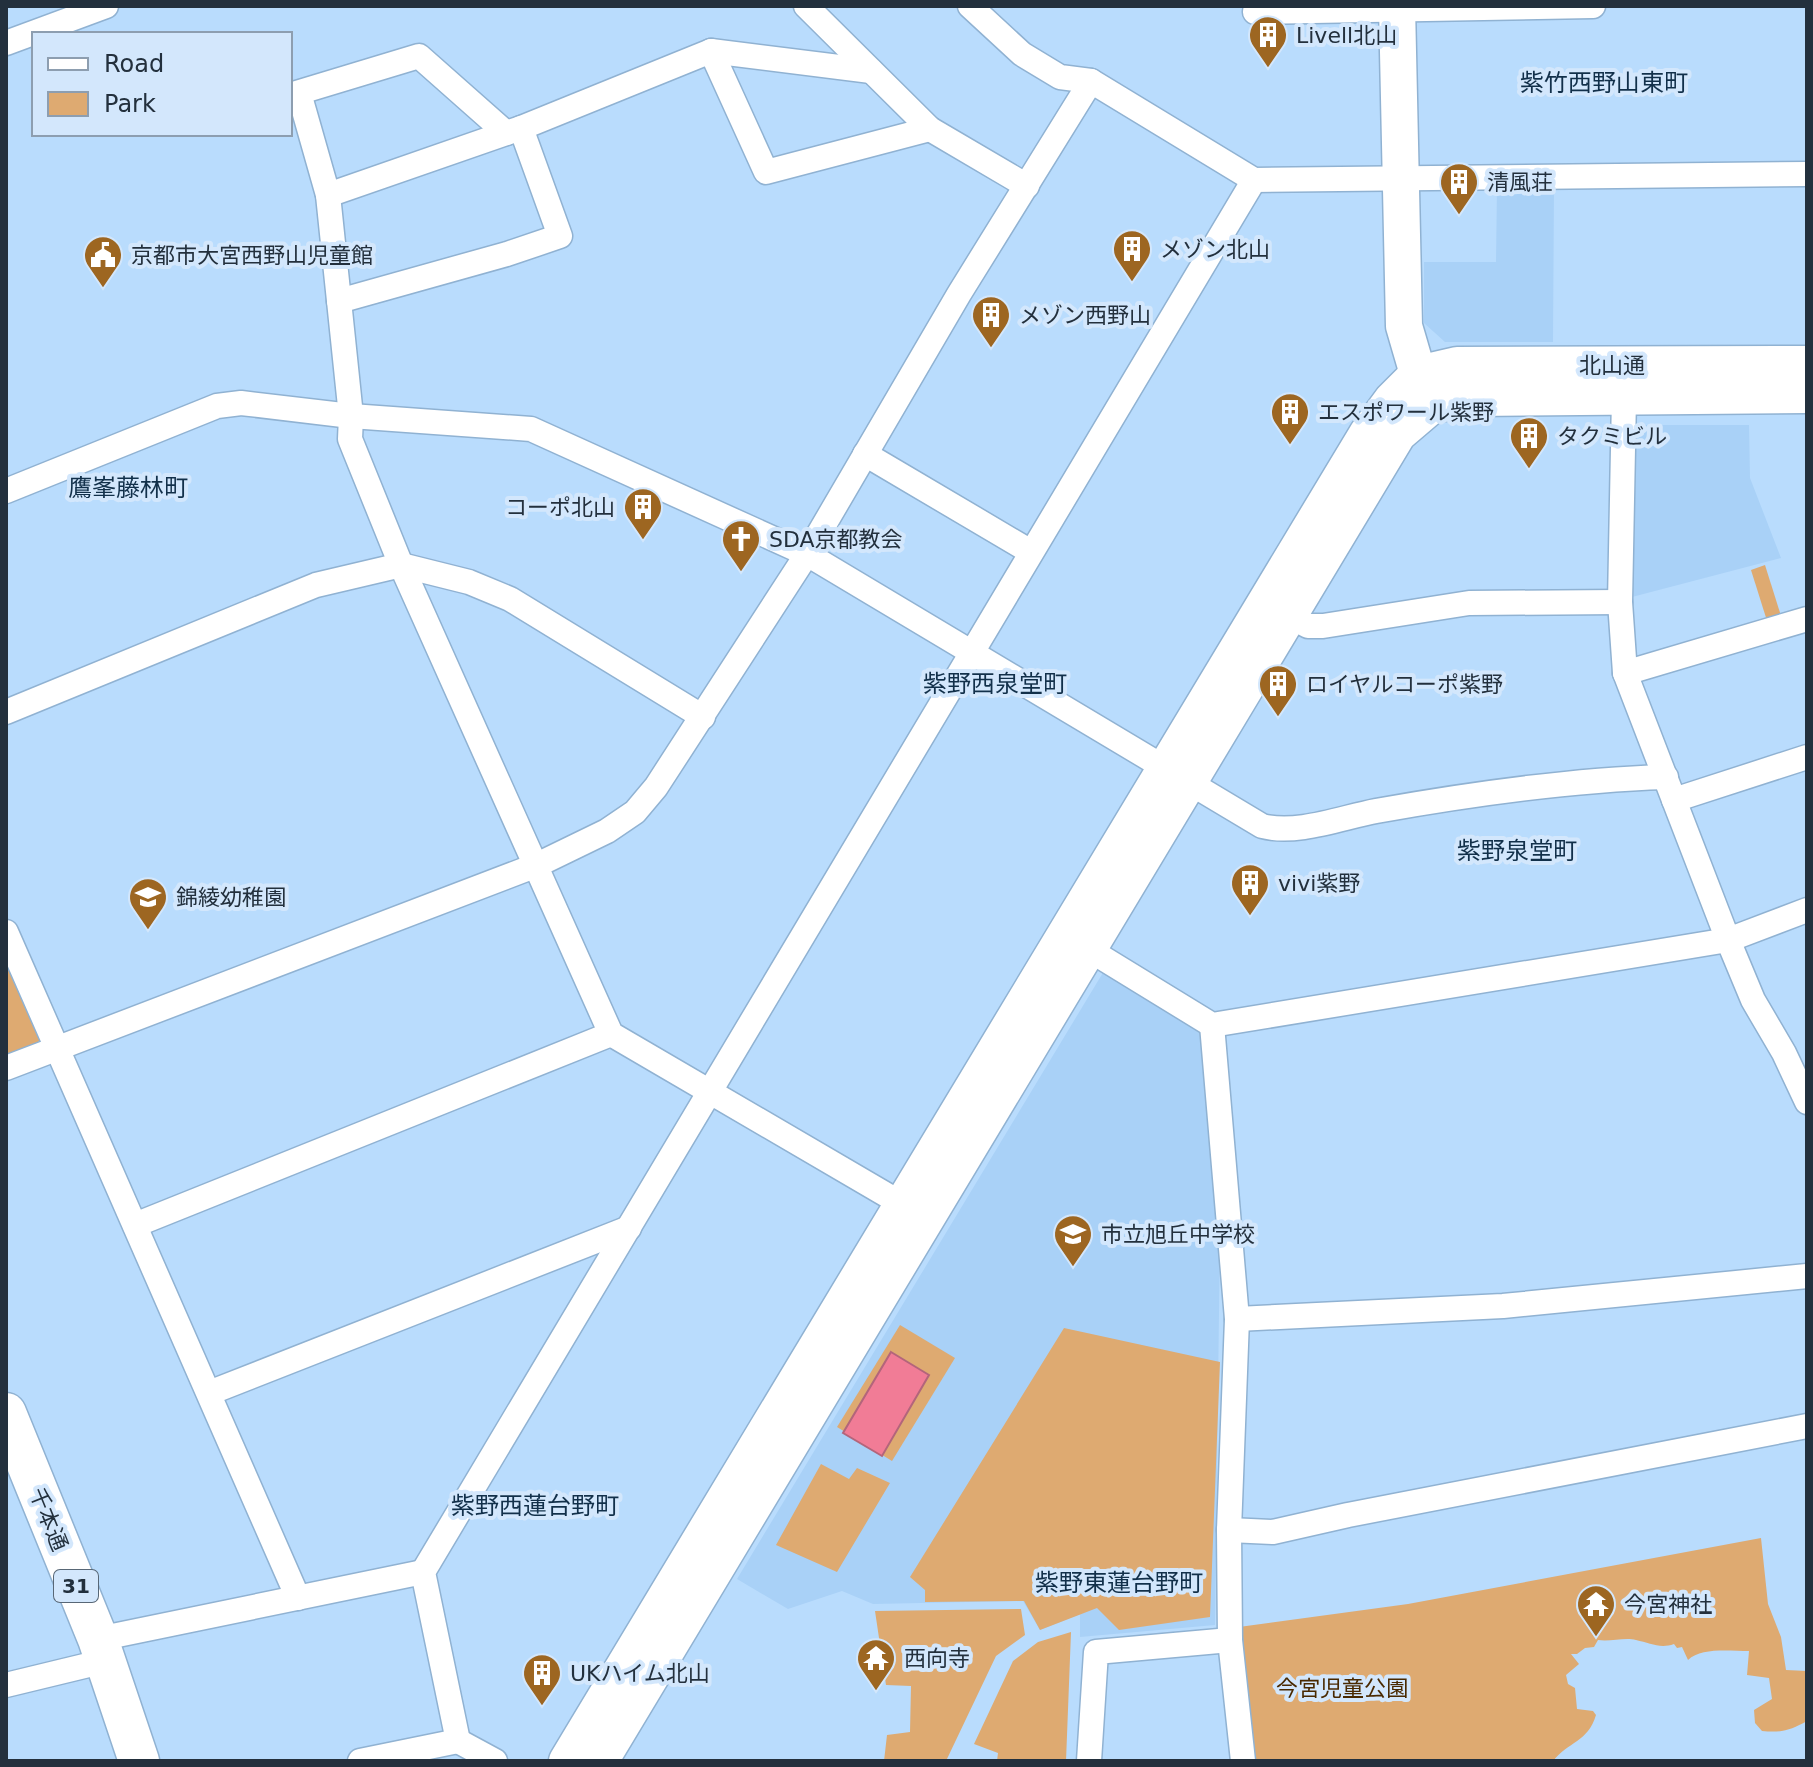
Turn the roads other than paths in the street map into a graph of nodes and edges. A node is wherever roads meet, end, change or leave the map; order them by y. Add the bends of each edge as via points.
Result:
1 (106, 6) edge
2 (806, 6) edge
3 (970, 6) edge
4 (1256, 6) edge
5 (1593, 6) edge
6 (1397, 8) edge
7 (36, 32) edge
8 (32, 33) edge
9 (6, 43) edge
10 (711, 51) junction
11 (871, 71) junction
12 (1091, 81) junction
13 (294, 94) edge
14 (930, 129) junction
15 (514, 130) junction
16 (1807, 174) edge
17 (1400, 177) junction
18 (1254, 180) junction
19 (1027, 186) junction
20 (328, 195) junction
21 (339, 301) junction
22 (1807, 364) edge
23 (1425, 390) junction
24 (1807, 395) edge
25 (1624, 397) junction
26 (351, 416) junction
27 (865, 454) junction
28 (6, 491) edge
29 (1031, 552) junction
30 (807, 554) junction
31 (401, 565) junction
32 (1620, 602) junction
33 (1807, 619) edge
34 (1298, 621) junction
35 (971, 654) junction
36 (1625, 673) junction
37 (6, 712) edge
38 (703, 717) junction
39 (1807, 757) edge
40 (1177, 775) junction
41 (1670, 788) junction
42 (537, 865) junction
43 (1807, 910) edge
44 (6, 932) edge
45 (1728, 940) junction
46 (1076, 943) junction
47 (1212, 1025) junction
48 (611, 1034) junction
49 (57, 1048) junction
50 (6, 1068) edge
51 (710, 1091) junction
52 (1807, 1102) edge
53 (914, 1212) junction
54 (135, 1225) junction
55 (629, 1228) junction
56 (1807, 1276) edge
57 (1237, 1319) junction
58 (209, 1393) junction
59 (6, 1413) edge
60 (1807, 1426) edge
61 (1229, 1530) junction
62 (715, 1543) junction
63 (423, 1572) junction
64 (298, 1598) junction
65 (1230, 1640) junction
66 (101, 1650) junction
67 (6, 1685) edge
68 (458, 1741) junction
69 (139, 1761) edge
70 (360, 1761) edge
71 (495, 1761) edge
72 (567, 1761) edge
73 (600, 1761) edge
74 (1089, 1761) edge
75 (1243, 1761) edge

1 - 7 street
2 - 11 street
3 - 12 street via 1022,54 1060,77
4 - 6 street via 1255,12
5 - 6 street
6 - 17 street
8 - 9 street
10 - 11 street
10 - 14 street via 766,172
10 - 15 street
11 - 14 street
12 - 18 street
12 - 19 street
13 - 15 street via 419,56
13 - 20 street
14 - 19 street
15 - 20 street
15 - 21 street via 560,236
16 - 17 street
17 - 18 street
17 - 23 street via 1404,326
18 - 29 street
19 - 27 street
20 - 21 street
21 - 26 street
22 - 23 street, 北山通 via 1457,365
23 - 25 street, 北山通 via 1475,398
23 - 34 street
23 - 40 street via 1392,400 1367,434
24 - 25 street, 北山通
25 - 32 street
26 - 28 street via 241,403 217,406
26 - 30 street via 531,429
26 - 31 street via 350,439
27 - 29 street
27 - 30 street
29 - 35 street
30 - 35 street
30 - 38 street
31 - 37 street via 316,585
31 - 38 street via 469,582 510,599
31 - 42 street
32 - 34 street via 1469,603 1323,626
32 - 36 street
33 - 36 street
34 - 40 street
35 - 40 street
35 - 51 street
36 - 41 street
38 - 42 street via 635,812
39 - 41 street
40 - 41 street via 1275,829 1591,779
40 - 46 street
41 - 45 street
42 - 48 street
42 - 49 street
43 - 45 street
44 - 49 street
45 - 47 street
45 - 52 street
46 - 47 street
46 - 53 street
47 - 57 street
48 - 51 street
48 - 54 street
49 - 50 street
49 - 54 street
51 - 53 street
51 - 55 street
53 - 62 street
54 - 58 street
55 - 58 street
55 - 63 street
56 - 57 street via 1503,1306
57 - 61 street
58 - 64 street
59 - 66 main road, 千本通 / 31
60 - 61 street via 1273,1532
61 - 65 street
62 - 72 street
62 - 73 street
63 - 64 street
63 - 68 street
64 - 66 street
65 - 74 street via 1096,1652
65 - 75 street
66 - 67 street
66 - 69 main road, 千本通 / 31
68 - 70 street
68 - 71 street

